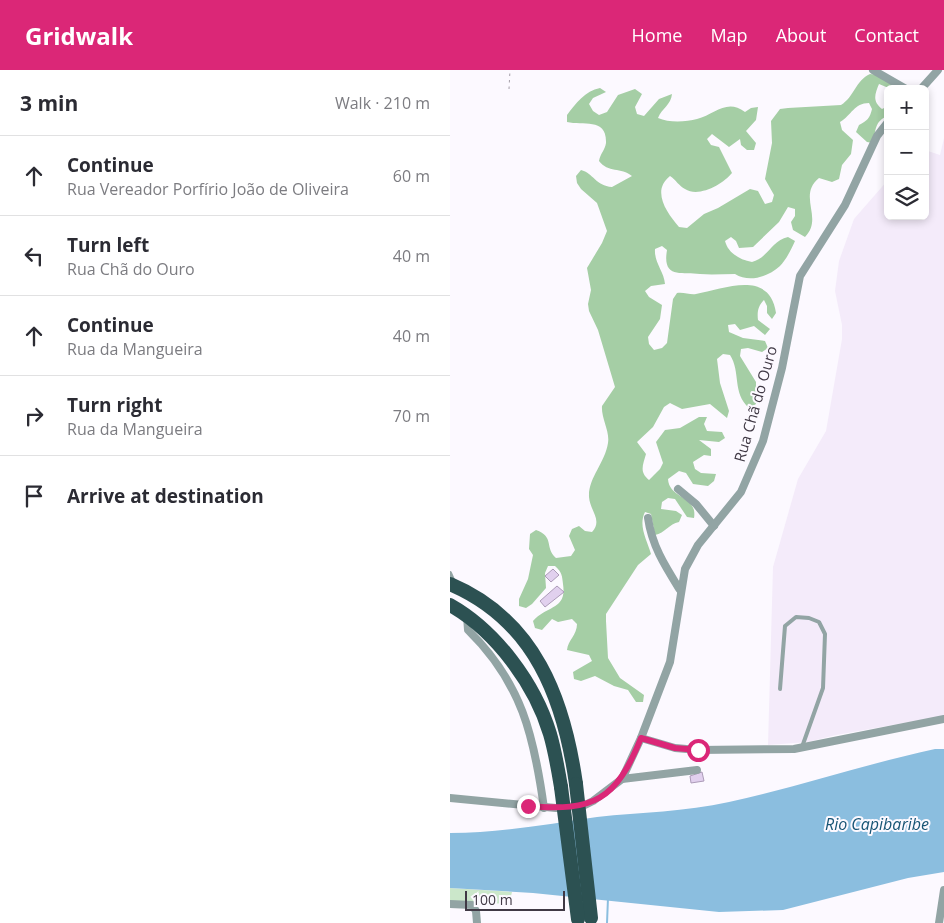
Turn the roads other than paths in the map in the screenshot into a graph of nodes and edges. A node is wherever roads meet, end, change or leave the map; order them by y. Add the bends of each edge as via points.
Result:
1 (873, 70) edge
2 (941, 70) edge
3 (899, 85) edge
4 (925, 85) edge
5 (884, 127) edge
6 (678, 489) dead end
7 (648, 518) dead end
8 (714, 526) junction
9 (452, 581) edge
10 (680, 590) junction
11 (450, 605) edge
12 (467, 616) junction
13 (780, 689) dead end
14 (944, 719) edge
15 (641, 738) junction
16 (802, 747) junction
17 (696, 770) dead end
18 (622, 778) junction
19 (450, 798) edge
20 (544, 808) junction
21 (944, 890) edge
22 (450, 904) edge
23 (585, 921) edge
24 (477, 923) edge
25 (939, 923) edge

1 - 3 street
2 - 4 street
5 - 8 street, Rua Chã do Ouro via 876,136 845,205 800,276 782,368 763,441 741,492
6 - 8 street
7 - 10 street via 654,545
8 - 10 street, Rua Chã do Ouro via 691,556
9 - 23 highway, bridge via 493,610 527,645 545,672 559,703 576,784
10 - 15 street, Rua Chã do Ouro via 670,662
11 - 12 highway
12 - 20 street via 468,630 494,657 526,717
12 - 23 highway, bridge via 510,659 537,703 550,732
13 - 16 lane via 785,626 796,617 819,622 825,634 822,688
14 - 16 street
15 - 16 street via 675,748 698,750
15 - 18 street, Rua Chã do Ouro
17 - 18 street
18 - 20 street via 611,789 584,804
19 - 20 street
21 - 25 street
22 - 24 street via 472,905

